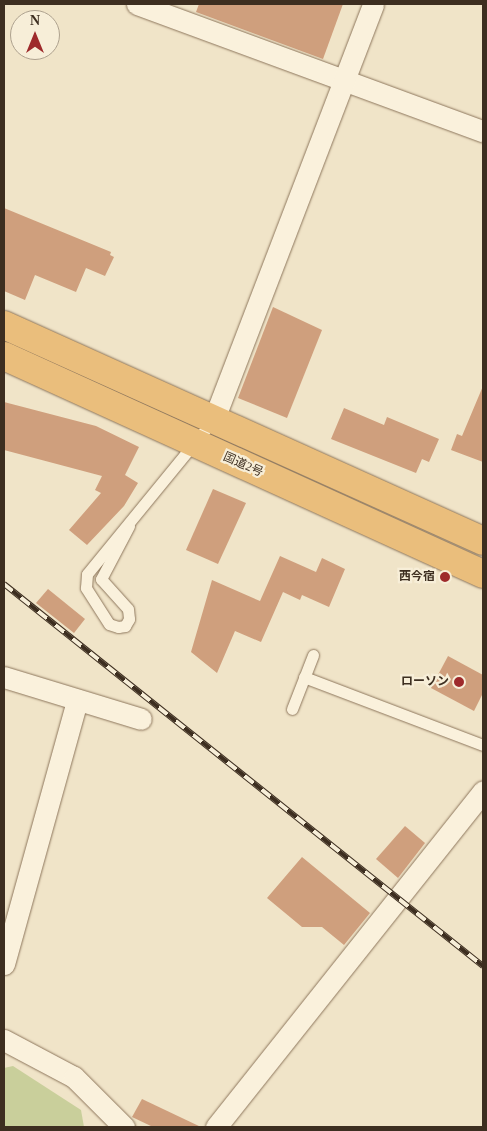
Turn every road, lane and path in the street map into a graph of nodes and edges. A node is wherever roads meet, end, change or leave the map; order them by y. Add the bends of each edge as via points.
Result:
1 (136, 4) edge
2 (373, 4) edge
3 (344, 81) junction
4 (483, 131) edge
5 (4, 325) edge
6 (4, 356) edge
7 (214, 419) junction
8 (196, 444) junction
9 (129, 526) junction
10 (483, 541) edge
11 (483, 574) edge
12 (313, 655) dead end
13 (4, 677) edge
14 (304, 677) junction
15 (77, 700) junction
16 (292, 709) dead end
17 (141, 719) dead end
18 (483, 745) edge
19 (483, 791) edge
20 (4, 959) edge
21 (4, 1040) edge
22 (220, 1126) edge
23 (124, 1127) edge

1 - 3 street
2 - 3 street
3 - 4 street
3 - 7 street
5 - 7 highway
6 - 8 highway, 国道2号
7 - 8 lane
7 - 10 highway
8 - 9 lane
8 - 11 highway, 国道2号
9 - 9 lane via 101,579 128,609 129,619 125,626 118,627 109,624 86,588 86,581 87,574
12 - 14 lane
13 - 15 street
14 - 16 lane
14 - 18 lane
15 - 17 street
15 - 20 street
19 - 22 street
21 - 23 street via 74,1077

